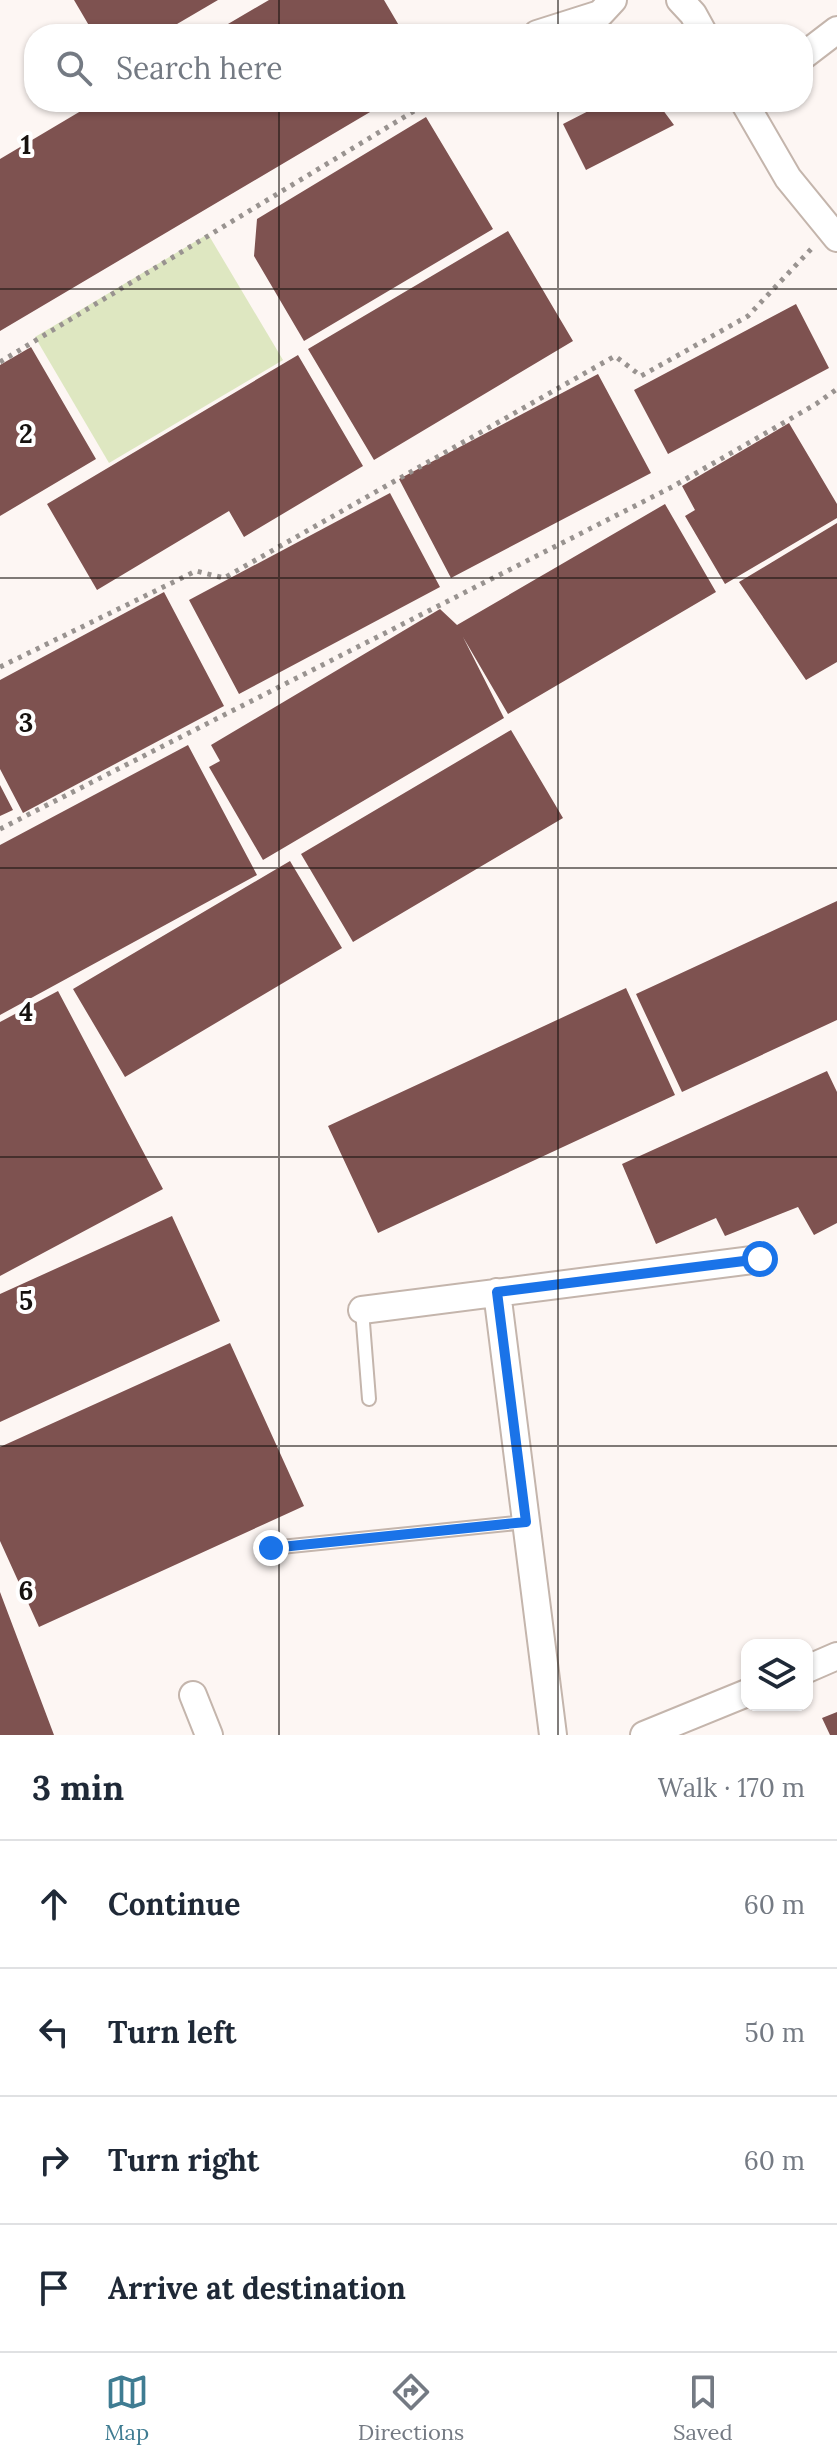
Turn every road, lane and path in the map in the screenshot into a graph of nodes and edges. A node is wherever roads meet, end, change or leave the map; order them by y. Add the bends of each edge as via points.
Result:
1 (613, 0) edge
2 (680, 0) edge
3 (568, 24) edge
4 (698, 24) edge
5 (837, 30) edge
6 (813, 48) edge
7 (412, 112) edge
8 (750, 112) edge
9 (833, 234) edge
10 (0, 362) edge
11 (837, 389) edge
12 (0, 667) edge
13 (0, 829) edge
14 (760, 1259) dead end
15 (497, 1292) junction
16 (362, 1310) joint
17 (369, 1399) dead end
18 (526, 1522) junction
19 (271, 1548) dead end
20 (837, 1656) edge
21 (813, 1666) edge
22 (193, 1695) dead end
23 (741, 1695) edge
24 (209, 1735) edge
25 (553, 1735) edge
26 (644, 1735) edge

1 - 3 street via 600,14
2 - 4 street
5 - 6 street
7 - 10 path
8 - 9 street via 788,178
9 - 12 path via 748,316 641,376 615,356 224,578 196,571
11 - 13 path via 672,487
14 - 15 street
15 - 16 street
15 - 18 street
16 - 17 lane
18 - 19 lane
18 - 25 street
20 - 21 street
22 - 24 street
23 - 26 street

